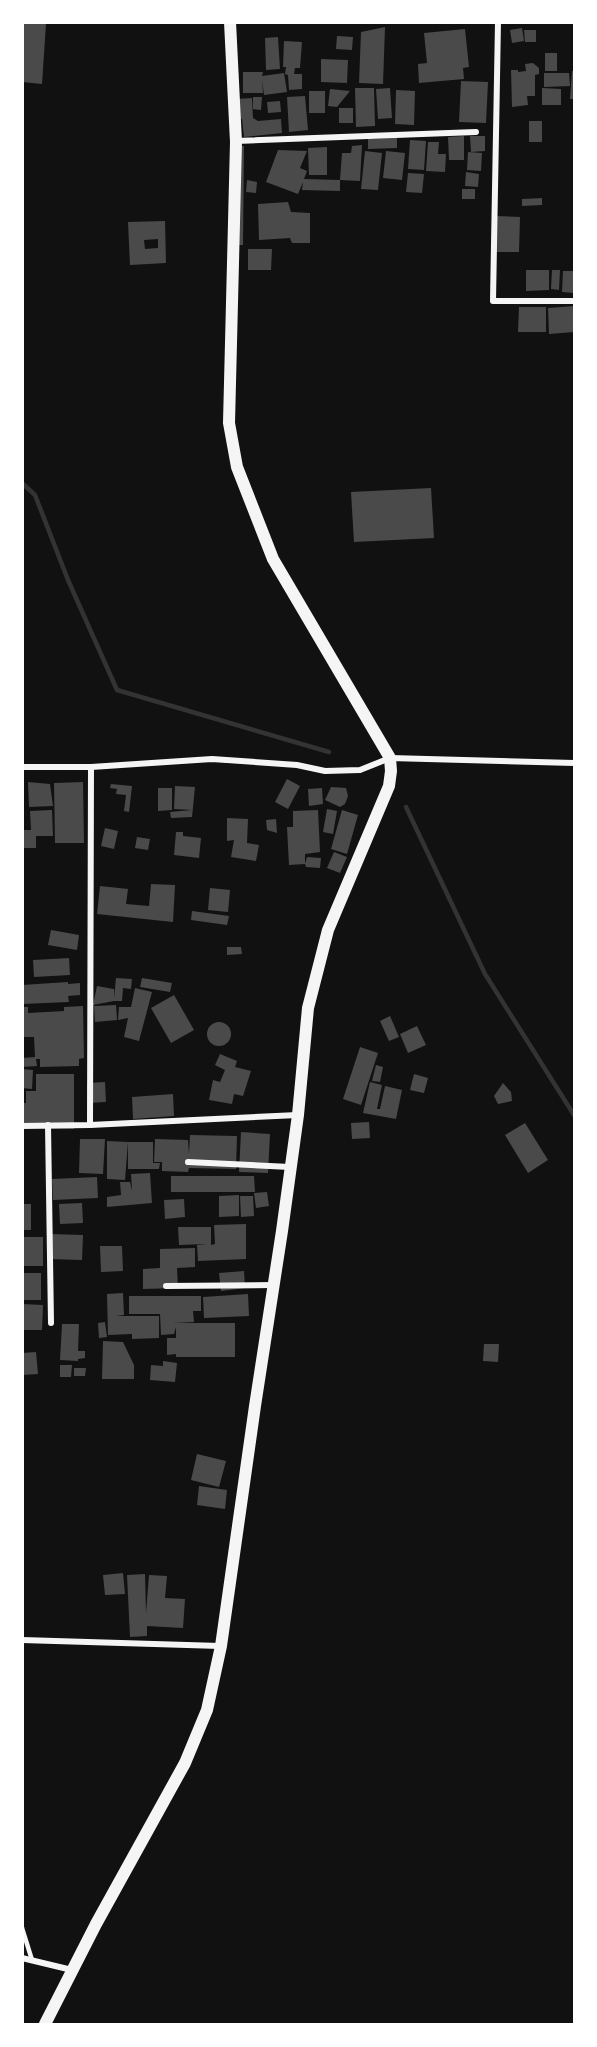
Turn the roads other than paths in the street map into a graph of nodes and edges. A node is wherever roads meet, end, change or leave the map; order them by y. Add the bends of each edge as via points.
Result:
1 (230, 22) edge
2 (498, 22) edge
3 (476, 132) dead end
4 (236, 141) junction
5 (574, 301) edge
6 (390, 758) junction
7 (574, 763) edge
8 (91, 766) junction
9 (22, 767) edge
10 (298, 1115) junction
11 (48, 1125) junction
12 (90, 1125) junction
13 (22, 1126) edge
14 (188, 1162) dead end
15 (291, 1167) junction
16 (274, 1285) junction
17 (166, 1286) dead end
18 (51, 1323) dead end
19 (22, 1640) edge
20 (221, 1646) junction
21 (22, 1928) edge
22 (22, 1958) edge
23 (32, 1960) junction
24 (72, 1970) junction
25 (45, 2025) edge

1 - 4 main road
2 - 5 street via 493,301
3 - 4 street
4 - 6 main road via 229,423 237,467 273,558
6 - 7 street
6 - 8 street via 360,770 325,771 297,765 212,759
6 - 10 main road via 389,786 336,907 320,956 308,1008
8 - 9 street
8 - 12 street
10 - 12 street
10 - 15 main road
11 - 12 street
11 - 13 street
11 - 18 street
14 - 15 street
15 - 16 main road
16 - 17 street
16 - 20 main road
19 - 20 street
20 - 24 main road via 207,1710 185,1763
21 - 23 lane
22 - 23 street
23 - 24 street
24 - 25 main road

